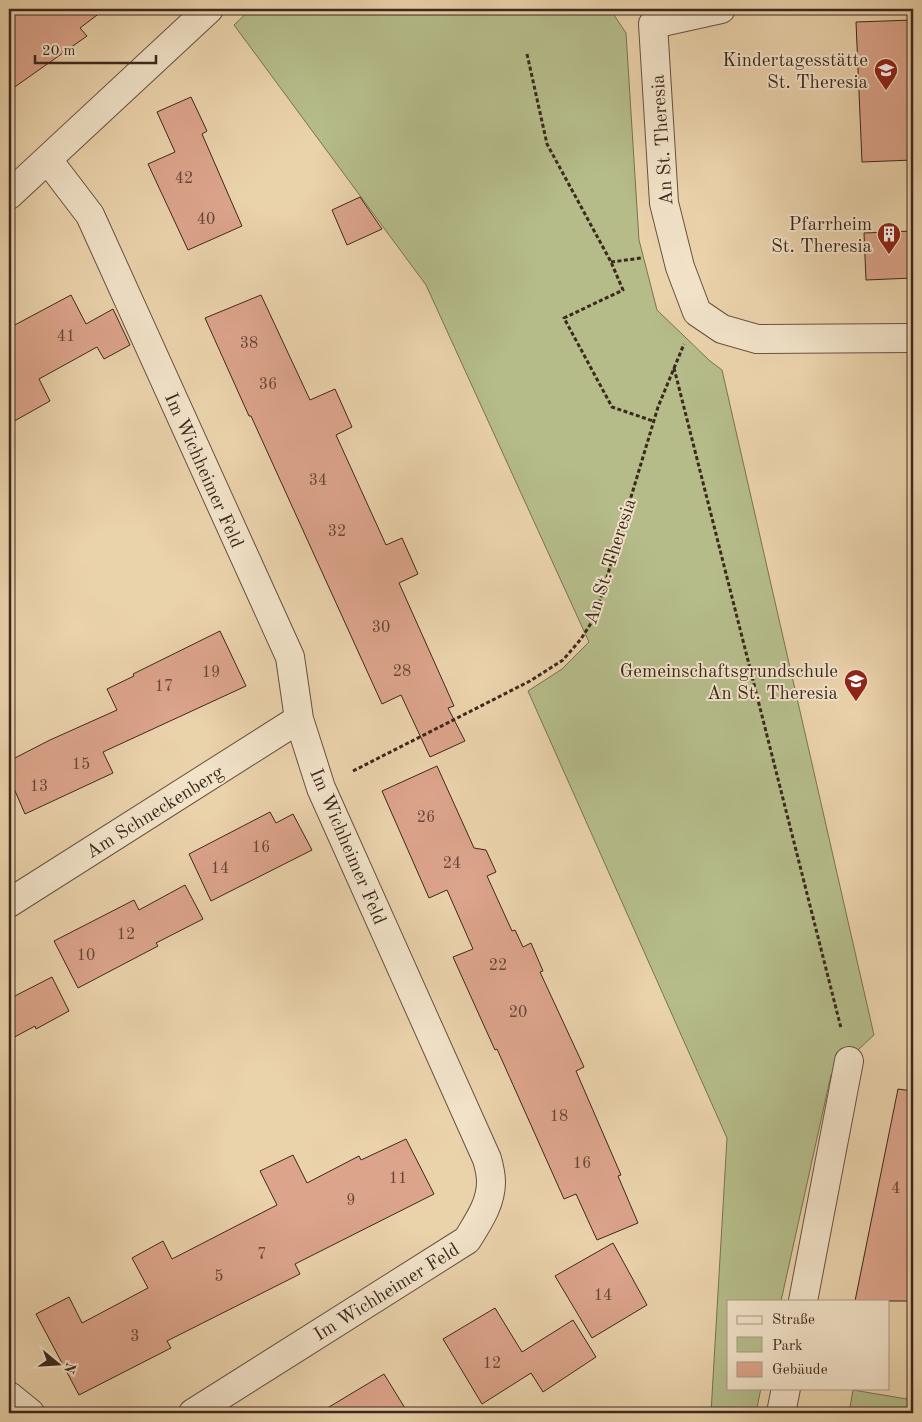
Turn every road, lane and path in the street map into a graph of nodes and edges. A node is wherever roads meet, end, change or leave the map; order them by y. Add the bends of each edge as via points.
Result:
1 (210, 9) edge
2 (722, 9) edge
3 (647, 16) edge
4 (527, 54) dead end
5 (48, 160) junction
6 (9, 195) edge
7 (697, 312) junction
8 (913, 338) edge
9 (674, 368) junction
10 (653, 422) junction
11 (299, 719) junction
12 (321, 788) junction
13 (9, 903) edge
14 (849, 1061) joint
15 (803, 1300) edge
16 (786, 1390) edge
17 (9, 1396) edge
18 (30, 1413) edge
19 (192, 1413) edge
20 (781, 1413) edge

1 - 5 street
2 - 3 street
3 - 7 street, An St. Theresia via 664,203 680,267
4 - 10 path via 547,144 623,290 564,318 612,407
5 - 6 street
5 - 11 street, Im Wichheimer Feld via 90,214 290,658
7 - 8 street via 722,329 757,339
7 - 9 path, An St. Theresia
9 - 10 path, An St. Theresia
9 - 14 path
10 - 12 path, An St. Theresia via 595,617 582,639 563,660 530,681
11 - 12 street, Im Wichheimer Feld
11 - 13 street, Am Schneckenberg
12 - 19 street, Im Wichheimer Feld via 487,1159 490,1197 467,1240
14 - 15 street
16 - 20 street
17 - 18 street

